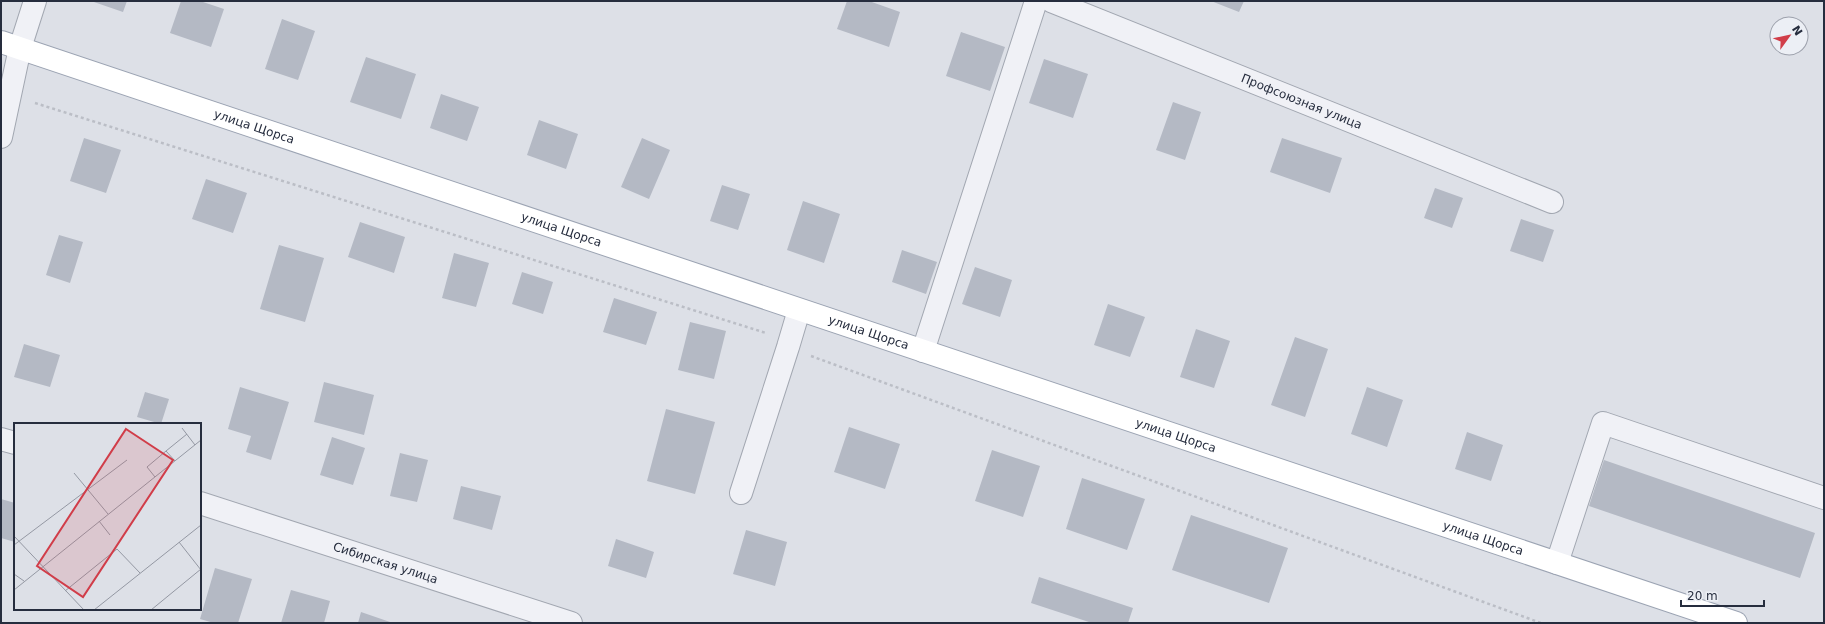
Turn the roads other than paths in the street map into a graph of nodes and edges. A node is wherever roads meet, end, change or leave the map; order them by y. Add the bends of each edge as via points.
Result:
1 (35, 1) edge
2 (1036, 1) edge
3 (1050, 1) edge
4 (11, 45) edge
5 (1, 137) edge
6 (1552, 202) dead end
7 (799, 310) junction
8 (923, 351) junction
9 (1, 439) edge
10 (14, 443) edge
11 (741, 493) dead end
12 (1824, 498) edge
13 (201, 503) edge
14 (1556, 563) junction
15 (570, 623) edge
16 (1736, 623) edge

1 - 4 street
2 - 8 street
3 - 6 street, Профсоюзная улица
4 - 5 street via 10,95
4 - 7 main road, улица Щорса
7 - 8 main road, улица Щорса
7 - 11 street
8 - 14 main road, улица Щорса
9 - 10 street
12 - 14 street via 1603,423
13 - 15 street, Сибирская улица
14 - 16 main road, улица Щорса

